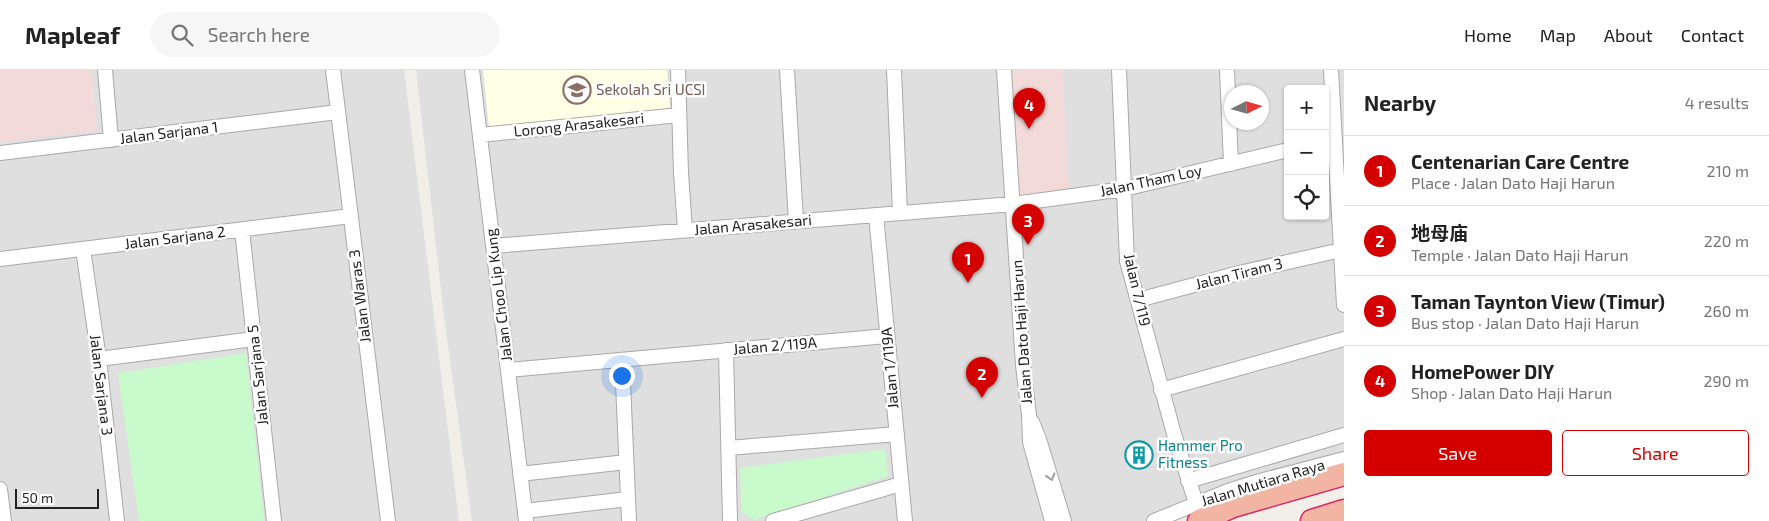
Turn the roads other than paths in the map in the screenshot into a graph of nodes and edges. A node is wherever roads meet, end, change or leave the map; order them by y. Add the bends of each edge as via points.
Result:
1 (105, 70) edge
2 (333, 70) edge
3 (472, 70) edge
4 (678, 70) edge
5 (786, 70) edge
6 (894, 70) edge
7 (1004, 70) edge
8 (1119, 70) edge
9 (1227, 70) edge
10 (1331, 70) edge
11 (338, 112) junction
12 (679, 115) junction
13 (480, 135) junction
14 (111, 140) junction
15 (1330, 140) edge
16 (1284, 151) edge
17 (0, 153) edge
18 (1231, 164) junction
19 (1124, 189) junction
20 (1013, 204) junction
21 (900, 213) junction
22 (876, 215) junction
23 (351, 216) junction
24 (796, 221) junction
25 (242, 230) junction
26 (686, 230) junction
27 (493, 246) junction
28 (83, 249) junction
29 (1341, 250) junction
30 (0, 259) edge
31 (1138, 300) junction
32 (1344, 305) edge
33 (887, 336) junction
34 (254, 339) junction
35 (1344, 339) edge
36 (726, 350) junction
37 (99, 359) junction
38 (622, 360) junction
39 (508, 370) junction
40 (1162, 390) junction
41 (1029, 415) junction
42 (897, 434) junction
43 (1344, 435) edge
44 (728, 448) junction
45 (1344, 459) edge
46 (626, 462) junction
47 (520, 474) junction
48 (1344, 474) edge
49 (1188, 481) junction
50 (901, 484) junction
51 (0, 489) edge
52 (1344, 489) edge
53 (628, 500) junction
54 (1344, 511) edge
55 (1198, 512) edge
56 (525, 516) edge
57 (1315, 520) edge
58 (4, 521) edge
59 (117, 521) edge
60 (274, 521) edge
61 (388, 521) edge
62 (629, 521) edge
63 (730, 521) edge
64 (773, 521) edge
65 (905, 521) edge
66 (1052, 521) edge
67 (1064, 521) edge
68 (1154, 521) edge
69 (1232, 521) edge

1 - 14 street
2 - 11 street, Jalan Waras 3
3 - 13 street, Jalan Choo Lip Kung
4 - 12 street
5 - 24 street
6 - 21 street
7 - 20 street, Jalan Dato Haji Harun
8 - 19 street, Jalan 7/119
9 - 18 street
10 - 15 street
11 - 14 street, Jalan Sarjana 1
11 - 23 street, Jalan Waras 3
12 - 13 street, Lorong Arasakesari
12 - 26 street
13 - 27 street, Jalan Choo Lip Kung
14 - 17 street, Jalan Sarjana 1
15 - 29 street
16 - 18 street, Jalan Tham Loy
18 - 19 street, Jalan Tham Loy
19 - 20 street, Jalan Tham Loy
19 - 31 street, Jalan 7/119 via 1127,261
20 - 21 street, Jalan Arasakesari
20 - 41 street, Jalan Dato Haji Harun via 1022,365
21 - 22 street, Jalan Arasakesari
22 - 24 street, Jalan Arasakesari
22 - 33 street, Jalan 1/119A
23 - 25 street, Jalan Sarjana 2
23 - 61 street, Jalan Waras 3
24 - 26 street, Jalan Arasakesari
25 - 28 street, Jalan Sarjana 2
25 - 34 street, Jalan Sarjana 5
26 - 27 street, Jalan Arasakesari
27 - 39 street, Jalan Choo Lip Kung
28 - 30 street, Jalan Sarjana 2
28 - 37 street, Jalan Sarjana 3
29 - 31 street, Jalan Tiram 3
29 - 32 street
31 - 40 street, Jalan 7/119
33 - 36 street, Jalan 2/119A
33 - 42 street, Jalan 1/119A
34 - 37 street
34 - 60 street, Jalan Sarjana 5
35 - 40 street
36 - 38 street, Jalan 2/119A
36 - 44 street
37 - 59 street, Jalan Sarjana 3
38 - 39 street, Jalan 2/119A
38 - 46 street
39 - 47 street, Jalan Choo Lip Kung
40 - 49 street, Jalan 7/119
41 - 66 street, Jalan Dato Haji Harun via 1030,442
41 -> 67 street, Jalan Dato Haji Harun
42 - 44 street
42 - 50 street, Jalan 1/119A
43 - 49 street, Jalan Mutiara Raya
44 - 63 street
45 - 55 street, Jalan Mutiara Raya via 1260,481
46 - 47 street
46 - 53 street
47 - 56 street, Jalan Choo Lip Kung
48 - 55 highway via 1233,506
49 - 55 street, Jalan 7/119
50 - 64 street
50 - 65 street, Jalan 1/119A
51 - 58 street
52 - 69 highway
53 - 56 street
53 - 62 street
54 - 57 highway
55 - 68 street, Jalan Mutiara Raya

